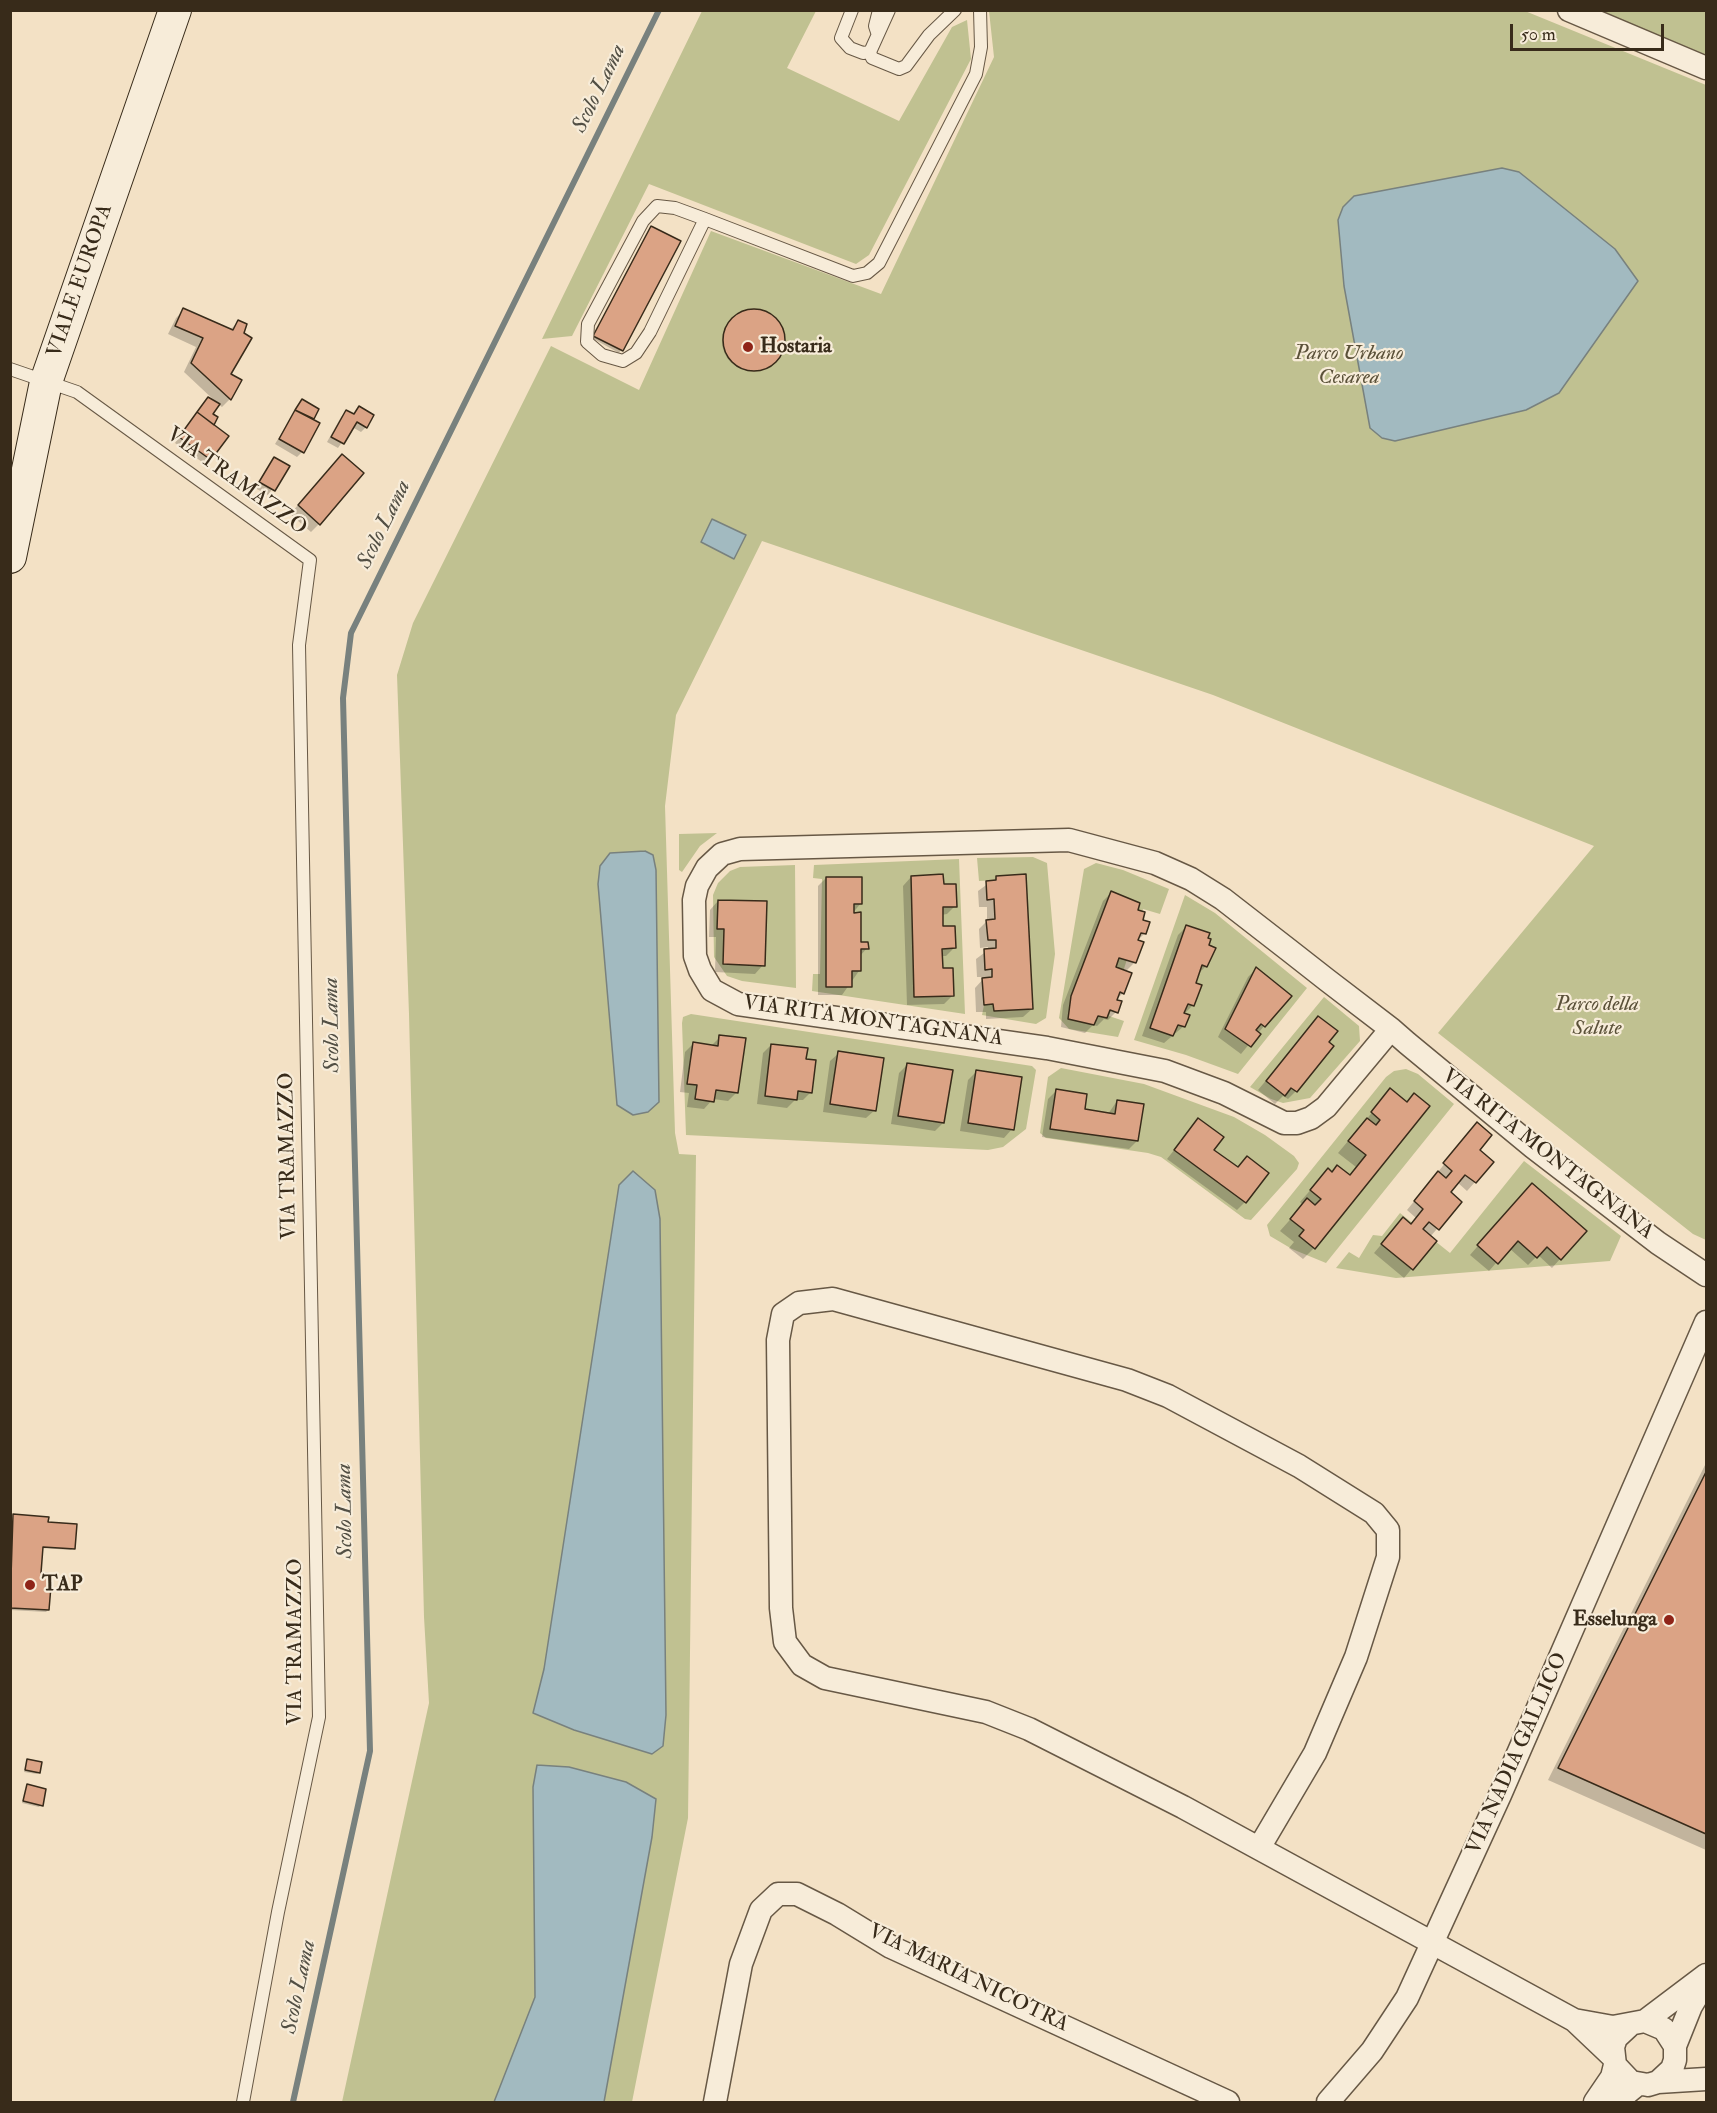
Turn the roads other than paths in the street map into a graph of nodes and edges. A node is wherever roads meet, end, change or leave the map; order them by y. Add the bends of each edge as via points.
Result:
1 (175, 10) edge
2 (852, 10) edge
3 (879, 10) edge
4 (889, 10) edge
5 (955, 10) edge
6 (980, 10) edge
7 (1569, 10) edge
8 (878, 34) junction
9 (870, 52) junction
10 (1707, 68) edge
11 (705, 219) junction
12 (10, 369) edge
13 (46, 382) junction
14 (10, 557) edge
15 (1390, 1029) junction
16 (1707, 1275) edge
17 (1707, 1322) edge
18 (1259, 1848) junction
19 (1434, 1942) junction
20 (1707, 1975) edge
21 (1707, 1981) edge
22 (1574, 2020) junction
23 (1638, 2023) junction
24 (1676, 2048) junction
25 (1614, 2061) junction
26 (1707, 2073) edge
27 (1707, 2079) edge
28 (1648, 2083) junction
29 (243, 2103) edge
30 (715, 2103) edge
31 (1228, 2103) edge
32 (1328, 2103) edge
33 (1594, 2103) edge
34 (1616, 2103) edge

1 - 13 main road, VIALE EUROPA
2 - 9 lane via 841,38 850,48
3 - 8 lane via 875,26
4 - 8 lane
5 - 9 lane via 929,35 906,66 899,69 872,58
6 - 11 lane via 981,47 976,74 879,263 867,273 853,276
7 - 10 street
8 - 9 lane
11 - 11 lane via 636,353 623,361 602,355 586,342 588,324 643,221 657,207 675,208
12 - 13 lane, VIA TRAMAZZO
13 - 14 main road, VIALE EUROPA
13 - 29 lane, VIA TRAMAZZO via 77,392 310,560 299,645 319,1717
15 - 15 street, VIA RITA MONTAGNANA via 1223,899 1191,879 1129,854 1069,840 740,849 722,854 707,868 693,900 695,956 700,970 712,990 738,1004 1047,1048 1165,1071 1224,1093 1284,1123 1311,1118 1326,1107
15 - 16 street, VIA RITA MONTAGNANA via 1533,1147 1658,1243
17 - 19 street, VIA NADIA GALLICO
18 - 18 street via 986,1712 825,1678 802,1665 785,1642 781,1608 778,1340 783,1314 799,1303 833,1299 1127,1380 1168,1396 1299,1466 1374,1513 1388,1530 1388,1557 1356,1657 1315,1753
18 - 19 street
19 - 22 street
19 - 32 street, VIA NADIA GALLICO via 1407,1998 1372,2050
20 - 23 street
21 - 24 street via 1691,2006
22 - 23 street via 1613,2027
22 - 25 street
23 - 24 street via 1664,2029
23 - 25 street via 1616,2038
24 - 26 street
24 - 28 street via 1672,2069
25 - 28 street via 1624,2078
25 - 33 street via 1612,2077
27 - 28 street
28 - 34 street
30 - 31 street, VIA MARIA NICOTRA via 741,1964 761,1910 778,1894 796,1894 891,1947

